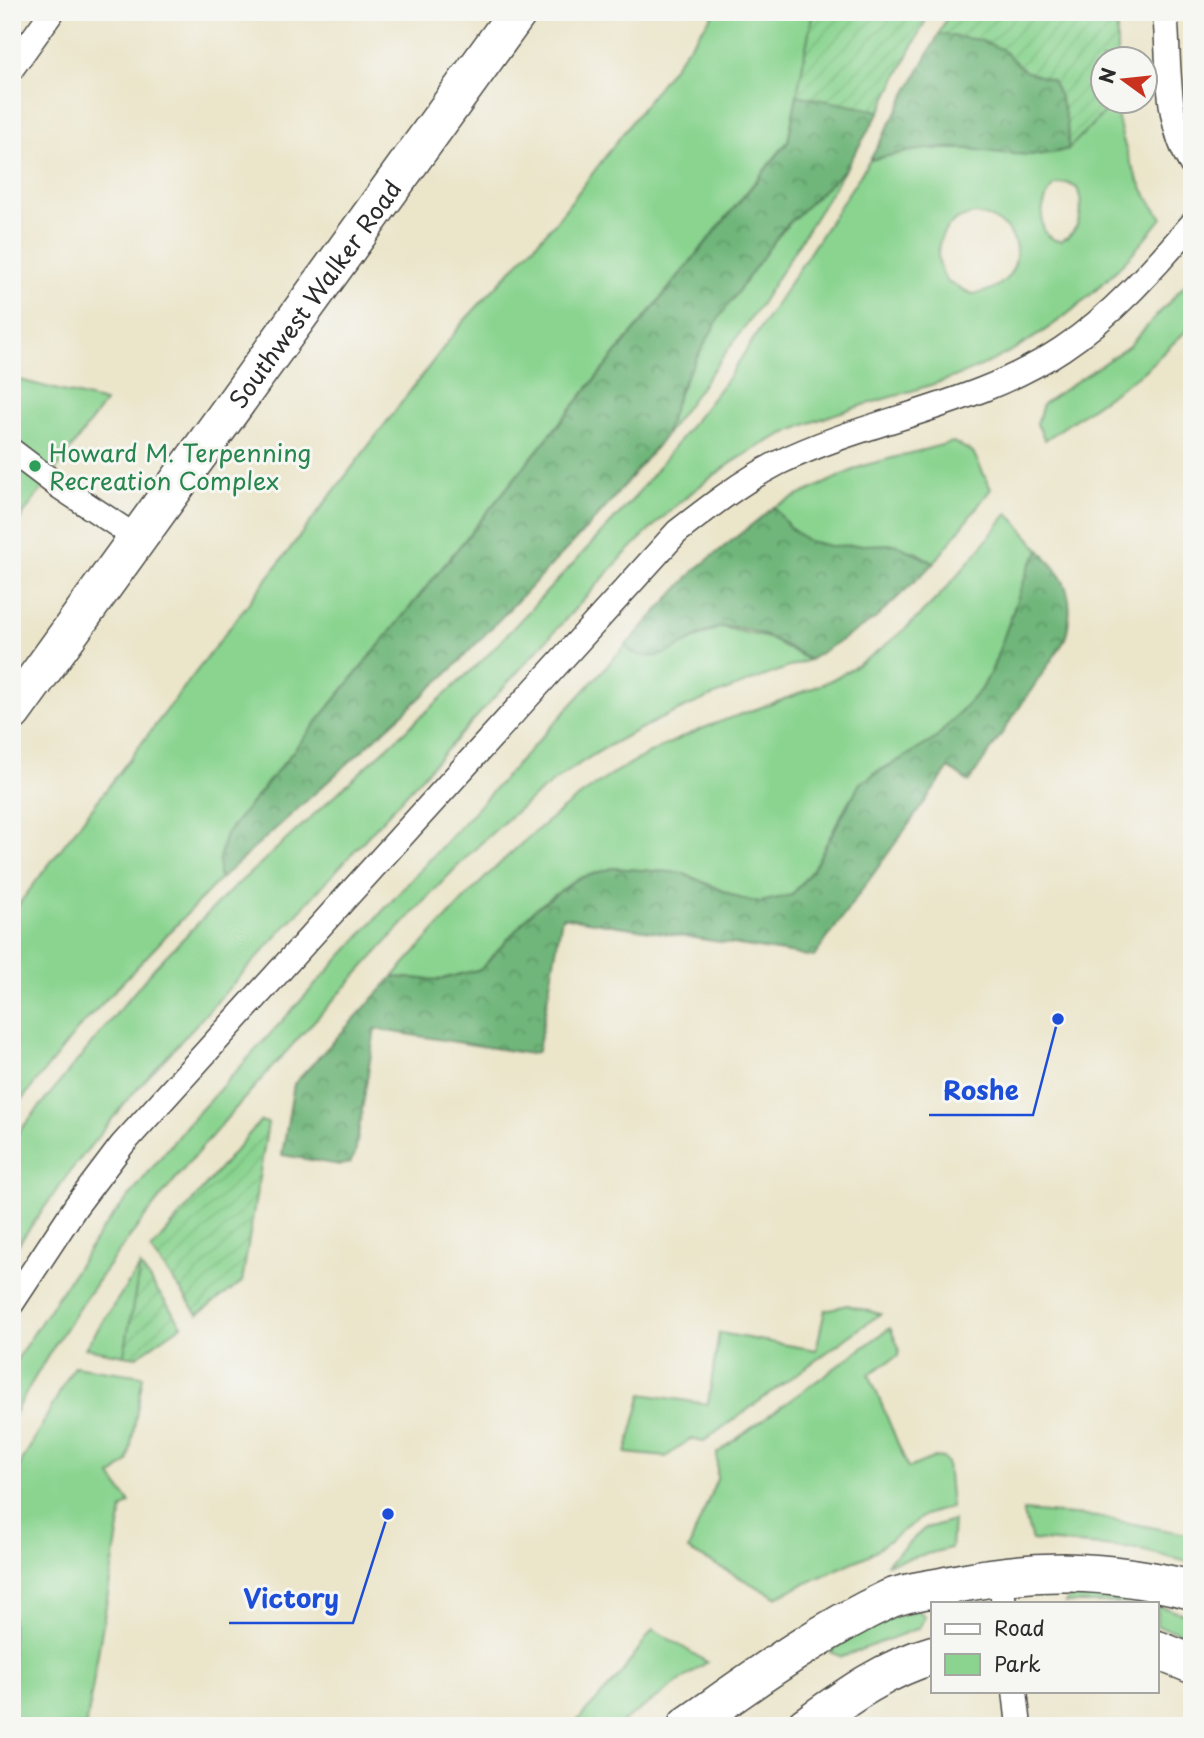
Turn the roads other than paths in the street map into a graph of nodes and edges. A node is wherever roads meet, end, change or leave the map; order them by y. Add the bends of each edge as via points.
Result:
1 (52, 12) edge
2 (517, 12) edge
3 (1165, 12) edge
4 (12, 68) edge
5 (1192, 165) edge
6 (1192, 224) edge
7 (12, 451) edge
8 (137, 538) junction
9 (12, 712) edge
10 (12, 1303) edge
11 (1001, 1589) edge
12 (1192, 1590) edge
13 (1158, 1650) edge
14 (931, 1656) edge
15 (1192, 1664) edge
16 (1015, 1692) edge
17 (687, 1726) edge
18 (806, 1726) edge
19 (1019, 1726) edge

1 - 4 lane
2 - 8 main road, Southwest Walker Road
3 - 5 lane via 1175,122
6 - 10 lane via 1111,311 1063,349 962,400 778,463 727,493 677,532 122,1145
7 - 8 lane
8 - 9 main road, Southwest Walker Road
11 - 12 main road via 1076,1571 1143,1577
11 - 17 main road via 892,1598 807,1641
13 - 15 main road
14 - 18 main road via 910,1661 852,1693
16 - 19 lane

